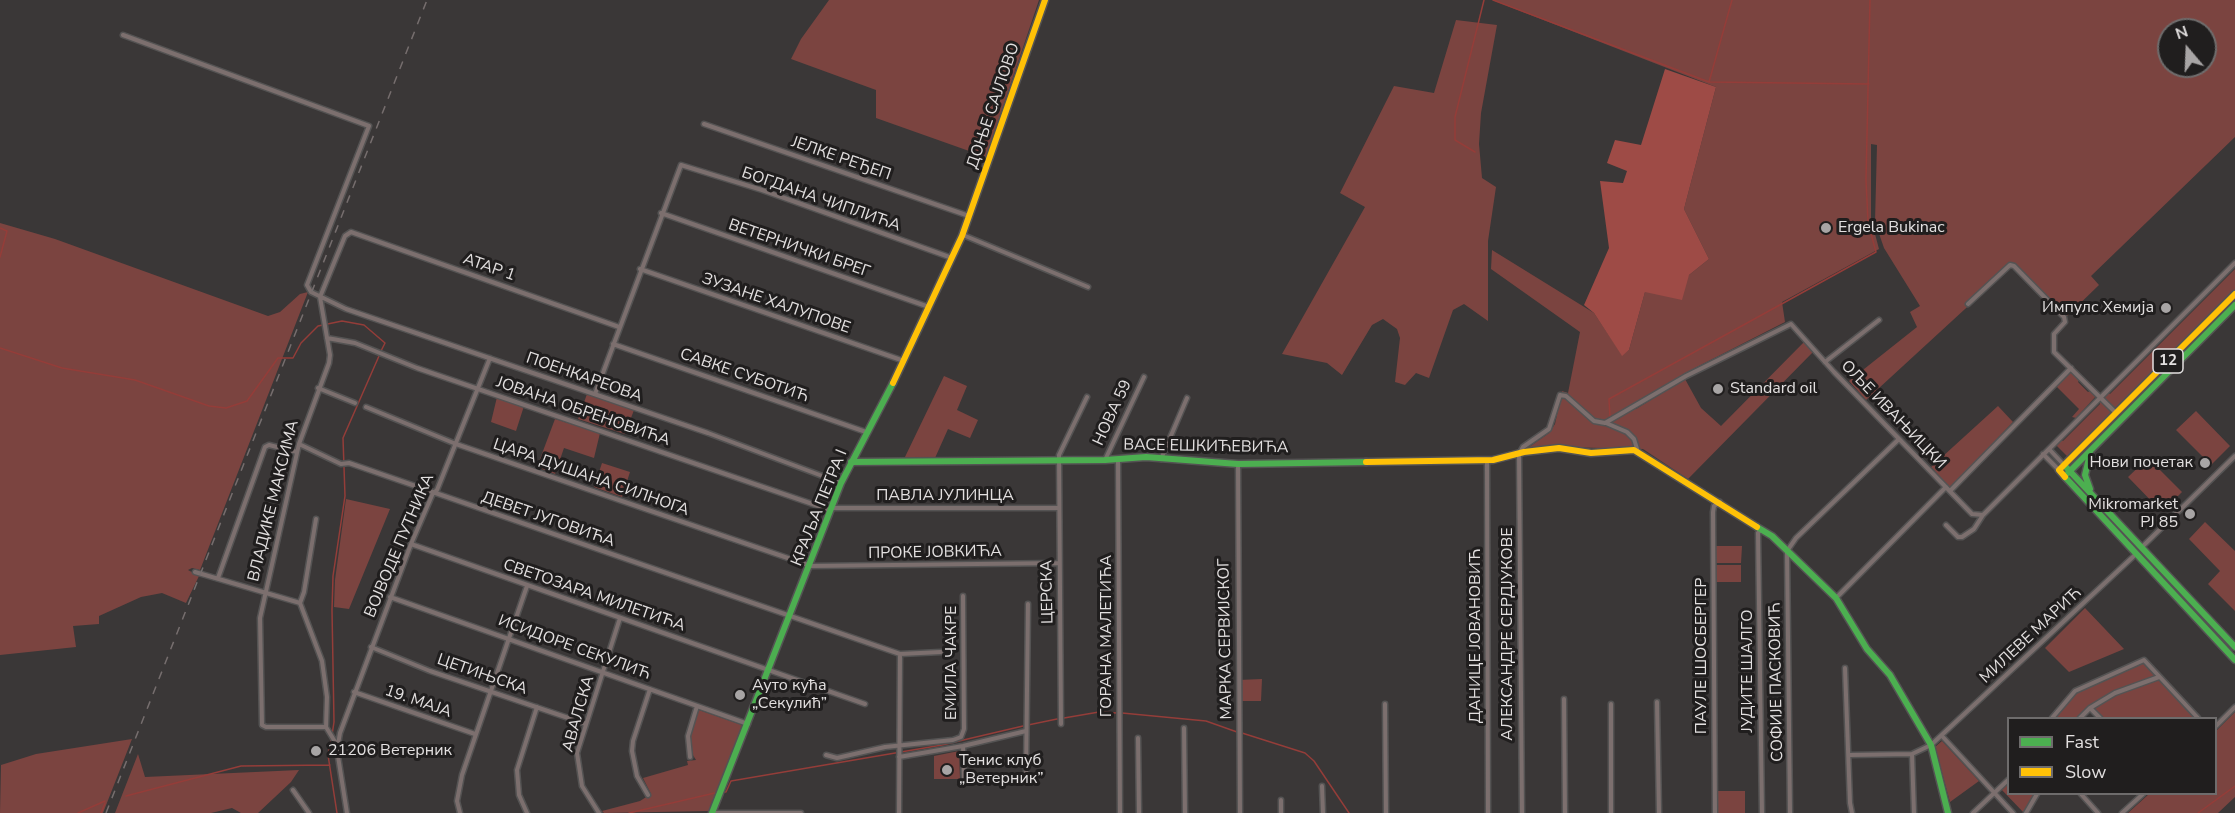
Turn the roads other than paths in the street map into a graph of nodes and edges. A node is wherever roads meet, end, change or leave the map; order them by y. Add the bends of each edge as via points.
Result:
1 (1045, 0) edge
2 (123, 35) dead end
3 (704, 124) dead end
4 (661, 213) junction
5 (969, 218) junction
6 (351, 232) joint
7 (963, 234) junction
8 (952, 258) junction
9 (2235, 262) edge
10 (640, 269) junction
11 (1088, 287) dead end
12 (2235, 294) edge
13 (320, 297) junction
14 (1968, 304) dead end
15 (2235, 305) edge
16 (929, 307) junction
17 (1879, 320) dead end
18 (619, 327) junction
19 (327, 338) junction
20 (613, 344) junction
21 (490, 358) junction
22 (904, 361) junction
23 (1825, 362) junction
24 (2071, 368) junction
25 (1143, 377) dead end
26 (318, 388) junction
27 (478, 388) junction
28 (595, 394) junction
29 (1087, 397) dead end
30 (2100, 397) junction
31 (1187, 398) dead end
32 (356, 403) dead end
33 (366, 407) dead end
34 (2116, 413) junction
35 (1605, 423) junction
36 (866, 432) junction
37 (1899, 439) junction
38 (299, 444) junction
39 (456, 444) junction
40 (2049, 449) junction
41 (2092, 449) junction
42 (297, 452) junction
43 (1638, 452) junction
44 (1519, 454) junction
45 (2043, 454) junction
46 (2235, 456) edge
47 (1059, 459) junction
48 (1118, 459) junction
49 (1161, 459) junction
50 (1487, 459) junction
51 (1105, 460) junction
52 (851, 462) junction
53 (1238, 464) junction
54 (2062, 467) junction
55 (2070, 471) junction
56 (2064, 476) junction
57 (841, 483) junction
58 (1946, 487) junction
59 (1950, 491) junction
60 (433, 493) junction
61 (2091, 493) junction
62 (1720, 502) junction
63 (1059, 508) junction
64 (831, 509) junction
65 (1983, 515) junction
66 (316, 519) dead end
67 (1946, 525) dead end
68 (1761, 529) junction
69 (411, 544) junction
70 (2142, 547) junction
71 (1787, 551) junction
72 (2137, 554) junction
73 (1059, 563) junction
74 (811, 566) junction
75 (195, 572) dead end
76 (218, 578) junction
77 (527, 586) junction
78 (264, 592) junction
79 (963, 596) dead end
80 (390, 597) junction
81 (1836, 598) junction
82 (300, 603) junction
83 (1028, 604) dead end
84 (791, 617) junction
85 (620, 618) junction
86 (509, 637) junction
87 (371, 647) junction
88 (2235, 647) edge
89 (941, 652) dead end
90 (900, 654) junction
91 (2235, 660) edge
92 (1845, 668) dead end
93 (770, 670) junction
94 (603, 672) junction
95 (2159, 677) junction
96 (650, 689) junction
97 (490, 690) junction
98 (354, 692) junction
99 (1563, 699) dead end
100 (1657, 702) dead end
101 (865, 704) dead end
102 (1385, 704) dead end
103 (1611, 704) dead end
104 (698, 706) junction
105 (537, 707) junction
106 (2235, 707) edge
107 (2090, 708) junction
108 (2053, 717) edge
109 (2080, 717) edge
110 (2099, 717) edge
111 (2197, 717) edge
112 (586, 724) junction
113 (749, 724) junction
114 (1060, 724) dead end
115 (2217, 725) edge
116 (326, 727) junction
117 (1184, 728) dead end
118 (1026, 731) junction
119 (475, 734) junction
120 (1942, 736) junction
121 (1138, 738) dead end
122 (899, 745) junction
123 (1932, 745) junction
124 (337, 746) junction
125 (963, 746) junction
126 (1912, 754) junction
127 (1850, 755) junction
128 (826, 756) dead end
129 (690, 757) dead end
130 (898, 757) junction
131 (1026, 777) dead end
132 (964, 779) dead end
133 (2007, 781) edge
134 (1322, 786) dead end
135 (293, 790) dead end
136 (1995, 793) junction
137 (648, 795) dead end
138 (2036, 795) edge
139 (2082, 795) edge
140 (2142, 795) edge
141 (1281, 800) dead end
142 (309, 813) edge
143 (347, 813) edge
144 (460, 813) edge
145 (527, 813) edge
146 (599, 813) edge
147 (712, 813) edge
148 (801, 813) edge
149 (898, 813) edge
150 (1120, 813) edge
151 (1139, 813) edge
152 (1185, 813) edge
153 (1240, 813) edge
154 (1281, 813) edge
155 (1323, 813) edge
156 (1386, 813) edge
157 (1488, 813) edge
158 (1522, 813) edge
159 (1565, 813) edge
160 (1611, 813) edge
161 (1659, 813) edge
162 (1715, 813) edge
163 (1762, 813) edge
164 (1790, 813) edge
165 (1852, 813) edge
166 (1914, 813) edge
167 (1948, 813) edge
168 (1973, 813) edge
169 (2013, 813) edge
170 (2026, 813) edge
171 (2098, 813) edge
172 (2122, 813) edge

1 - 5 street, ДОЊЕ САЈЛОВО
2 - 13 street via 369,126 307,285
3 - 5 street, ЈЕЛКЕ РЕЂЕП
4 - 8 street, БОГДАНА ЧИПЛИЋА via 681,165
4 - 10 street
4 - 16 street, ВЕТЕРНИЧКИ БРЕГ
5 - 7 street, КРАЉА ПЕТРА I
6 - 13 street, ВЛАДИКЕ МАКСИМА via 345,236
6 - 18 street, АТАР 1
7 - 8 street, КРАЉА ПЕТРА I
7 - 11 street
8 - 16 street, КРАЉА ПЕТРА I
9 - 30 street
10 - 18 street
10 - 22 street, ЗУЗАНЕ ХАЛУПОВЕ
12 - 34 street, 12
13 - 19 street, ВЛАДИКЕ МАКСИМА
13 - 21 street, ПОЕНКАРЕОВА
14 - 24 street via 2010,265 2016,268 2064,317 2065,322 2054,334 2054,351
15 - 41 street, 12
16 - 22 street, КРАЉА ПЕТРА I
17 - 23 street
18 - 20 street
19 - 26 street, ВЛАДИКЕ МАКСИМА via 330,355
19 - 27 street, ЈОВАНА ОБРЕНОВИЋА via 355,343
20 - 28 street
20 - 36 street, САВКЕ СУБОТИЋ
21 - 27 street, ВОЈВОДЕ ПУТНИКА
21 - 28 street, ПОЕНКАРЕОВА
22 - 36 street, КРАЉА ПЕТРА I
23 - 35 street, ОЉЕ ИВАЊИЦКИ via 1791,324 1686,376
23 - 37 street, ОЉЕ ИВАЊИЦКИ
24 - 30 street
24 - 59 street
25 - 51 street, НОВА 59
26 - 32 street
26 - 38 street, ВЛАДИКЕ МАКСИМА
27 - 39 street, ВОЈВОДЕ ПУТНИКА
27 - 64 street, ЈОВАНА ОБРЕНОВИЋА
28 - 57 street, ПОЕНКАРЕОВА
29 - 47 street
30 - 34 street
30 - 40 street
31 - 49 street
33 - 39 street, ЦАРА ДУШАНА СИЛНОГА
34 - 54 street, 12
35 - 43 street via 1628,432
35 - 44 street via 1594,421 1562,394 1557,398 1549,429
36 - 52 street, КРАЉА ПЕТРА I
37 - 58 street, ОЉЕ ИВАЊИЦКИ
37 - 71 street
38 - 42 street, ВЛАДИКЕ МАКСИМА
38 - 60 street, ДЕВЕТ ЈУГОВИЋА via 341,464 349,463
39 - 60 street, ВОЈВОДЕ ПУТНИКА
39 - 74 street, ЦАРА ДУШАНА СИЛНОГА
40 - 45 street
40 - 54 street
41 - 55 street
41 - 61 street via 2085,475
42 - 76 street via 265,447
42 - 78 street, ВЛАДИКЕ МАКСИМА
43 - 44 street, ВАСЕ ЕШКИЋЕВИЋА via 1591,453 1559,448
43 - 62 street
44 - 50 street, ВАСЕ ЕШКИЋЕВИЋА
44 - 158 street, АЛЕКСАНДРЕ СЕРДЈУКОВЕ
45 - 54 street
45 - 65 street
46 - 70 street
47 - 51 street, ВАСЕ ЕШКИЋЕВИЋА
47 - 52 street, ВАСЕ ЕШКИЋЕВИЋА
47 - 63 street, ЦЕРСКА
48 - 49 street, ВАСЕ ЕШКИЋЕВИЋА
48 - 51 street, ВАСЕ ЕШКИЋЕВИЋА
48 - 150 street, ГОРАНА МАЛЕТИЋА
49 - 53 street, ВАСЕ ЕШКИЋЕВИЋА
50 - 53 street, ВАСЕ ЕШКИЋЕВИЋА
50 - 157 street, ДАНИЦЕ ЈОВАНОВИЋ
52 - 57 street, КРАЉА ПЕТРА I
53 - 153 street, МАРКА СЕРВИЈСКОГ
54 - 55 street
54 - 56 street
55 - 56 street
55 - 61 street
56 - 72 street
57 - 64 street, КРАЉА ПЕТРА I
58 - 59 street, ОЉЕ ИВАЊИЦКИ
58 - 81 street
59 - 65 street, ОЉЕ ИВАЊИЦКИ via 1972,514
60 - 69 street, ВОЈВОДЕ ПУТНИКА
60 - 84 street, ДЕВЕТ ЈУГОВИЋА
61 - 70 street
62 - 68 street
62 - 162 street, ПАУЛЕ ШОСБЕРГЕР via 1713,510
63 - 64 street, ПАВЛА ЈУЛИНЦА
63 - 73 street, ЦЕРСКА
64 - 74 street, КРАЉА ПЕТРА I
65 - 67 street via 1974,529 1962,537
66 - 82 street
68 - 71 street
68 - 163 street, ЈУДИТЕ ШАЛГО via 1758,533
69 - 77 street, СВЕТОЗАРА МИЛЕТИЋА
69 - 80 street, ВОЈВОДЕ ПУТНИКА
70 - 88 street
71 - 81 street
71 - 164 street, СОФИЈЕ ПАСКОВИЋ
72 - 91 street
72 - 120 street, МИЛЕВЕ МАРИЋ
73 - 74 street, ПРОКЕ ЈОВКИЋА
73 - 114 street, ЦЕРСКА
74 - 84 street, КРАЉА ПЕТРА I
75 - 76 street
76 - 78 street
77 - 85 street, СВЕТОЗАРА МИЛЕТИЋА
77 - 86 street
78 - 82 street
78 - 116 street, ВЛАДИКЕ МАКСИМА via 260,618 261,724
79 - 122 street, ЕМИЛА ЧАКРЕ via 964,732 953,740
80 - 86 street, ИСИДОРЕ СЕКУЛИЋ
80 - 87 street, ВОЈВОДЕ ПУТНИКА
81 - 123 street via 1867,649 1890,675
82 - 116 street via 322,661
83 - 118 street
84 - 90 street, ДЕВЕТ ЈУГОВИЋА
84 - 93 street, КРАЉА ПЕТРА I
85 - 93 street, СВЕТОЗАРА МИЛЕТИЋА
85 - 94 street, АВАЛСКА
86 - 94 street, ИСИДОРЕ СЕКУЛИЋ
86 - 97 street
87 - 97 street, ЦЕТИЊСКА
87 - 98 street, ВОЈВОДЕ ПУТНИКА
89 - 90 street
90 - 122 street
92 - 127 street
93 - 101 street, СВЕТОЗАРА МИЛЕТИЋА
93 - 113 street, КРАЉА ПЕТРА I
94 - 96 street, ИСИДОРЕ СЕКУЛИЋ
94 - 112 street, АВАЛСКА
95 - 107 street via 2115,693
95 - 108 street via 2144,660 2075,691
95 - 111 street
96 - 104 street, ИСИДОРЕ СЕКУЛИЋ
96 - 137 street via 632,751 637,776
97 - 105 street, ЦЕТИЊСКА
97 - 119 street
98 - 119 street, 19. МАЈА
98 - 124 street, ВОЈВОДЕ ПУТНИКА
99 - 159 street
100 - 161 street
102 - 156 street
103 - 160 street
104 - 113 street, ИСИДОРЕ СЕКУЛИЋ
104 - 129 street via 688,736
105 - 112 street, ЦЕТИЊСКА
105 - 145 street via 517,774 519,795
106 - 115 street
107 - 109 street
107 - 110 street
112 - 146 street, АВАЛСКА via 577,753 578,773
113 - 147 street, КРАЉА ПЕТРА I
116 - 124 street
117 - 152 street
118 - 125 street
118 - 131 street
119 - 144 street via 459,785
120 - 123 street, МИЛЕВЕ МАРИЋ
120 - 136 street
121 - 151 street
122 - 128 street via 837,758
122 - 130 street
123 - 126 street, МИЛЕВЕ МАРИЋ
123 - 167 street
124 - 143 street
125 - 130 street
125 - 132 street
126 - 127 street, МИЛЕВЕ МАРИЋ
126 - 166 street
127 - 165 street
130 - 149 street
133 - 136 street
134 - 155 street
135 - 142 street
136 - 168 street
136 - 169 street
138 - 170 street
139 - 171 street
140 - 172 street
141 - 154 street
147 - 148 street

